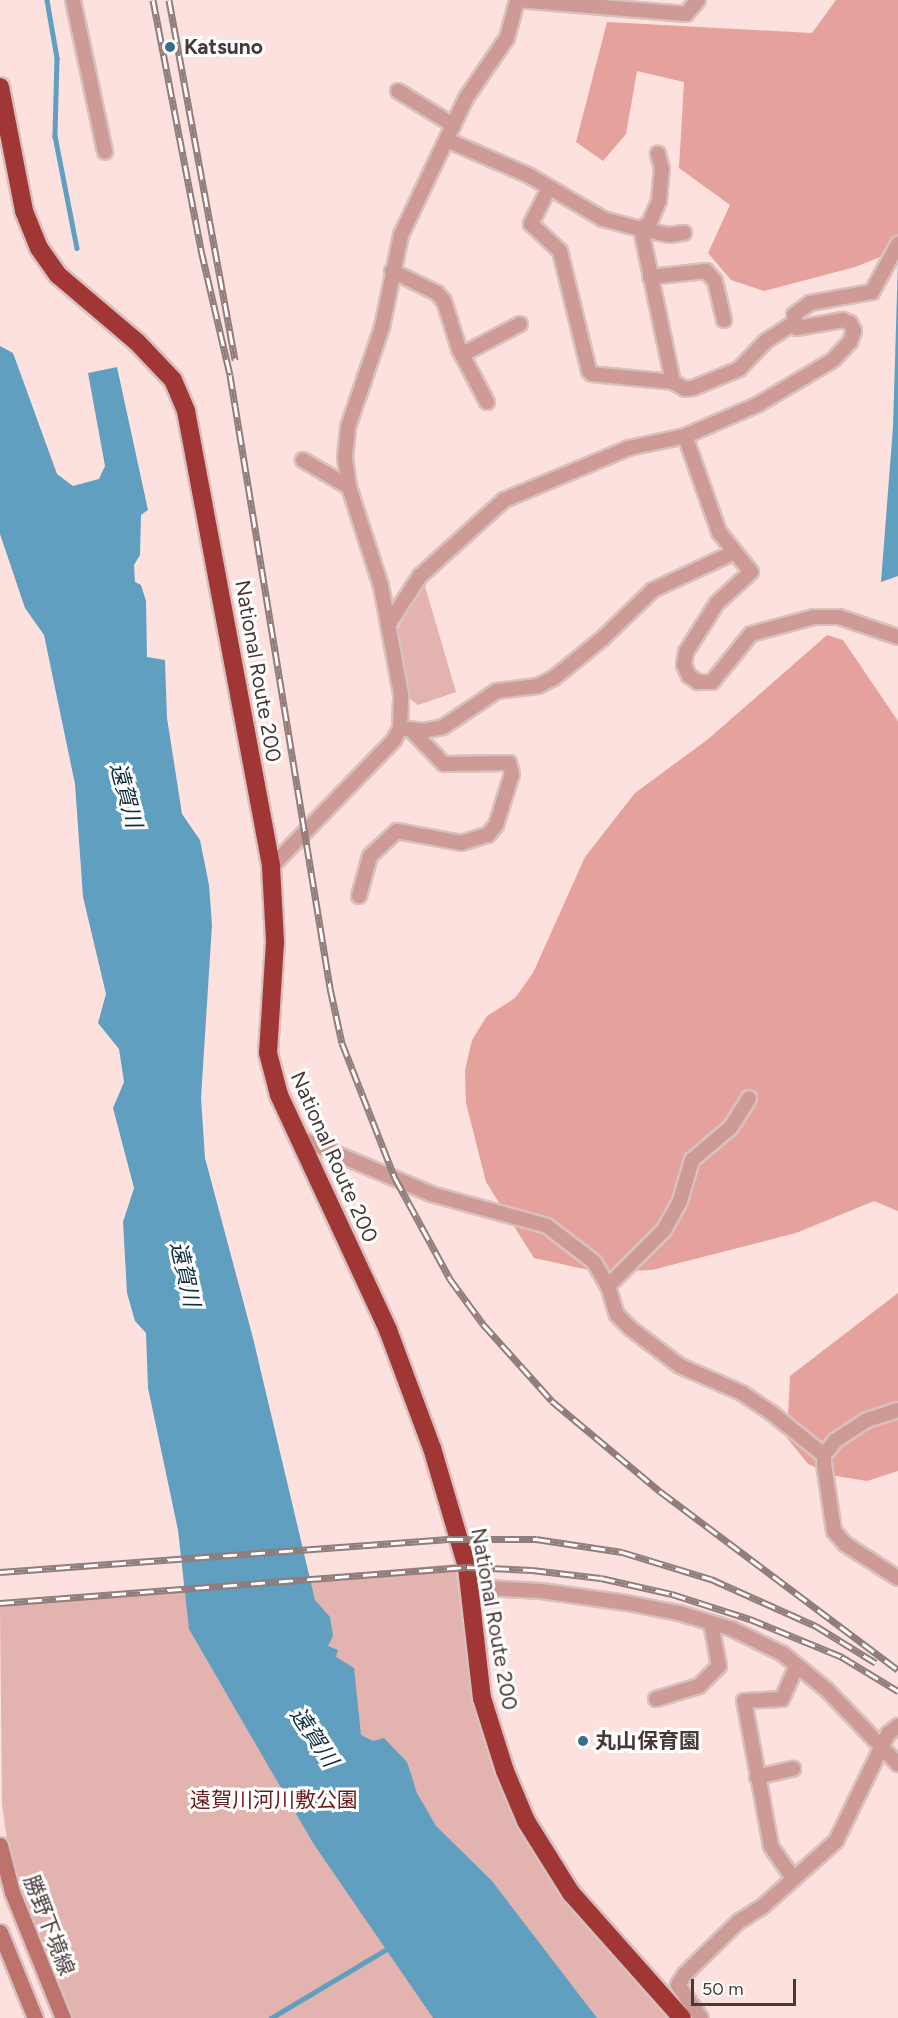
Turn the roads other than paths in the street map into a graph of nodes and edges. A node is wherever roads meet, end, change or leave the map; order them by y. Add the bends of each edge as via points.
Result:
1 (73, 0) edge
2 (517, 0) edge
3 (698, 0) edge
4 (0, 87) edge
5 (398, 91) dead end
6 (453, 125) junction
7 (447, 140) junction
8 (105, 152) dead end
9 (658, 154) dead end
10 (549, 188) junction
11 (641, 229) junction
12 (684, 233) dead end
13 (898, 244) edge
14 (392, 271) junction
15 (651, 277) junction
16 (724, 320) dead end
17 (794, 323) junction
18 (520, 324) dead end
19 (459, 349) junction
20 (673, 382) junction
21 (487, 402) dead end
22 (685, 436) junction
23 (303, 460) dead end
24 (349, 487) junction
25 (735, 552) junction
26 (388, 626) junction
27 (898, 637) edge
28 (405, 729) junction
29 (272, 867) junction
30 (359, 896) dead end
31 (749, 1098) dead end
32 (297, 1137) junction
33 (608, 1286) junction
34 (898, 1410) edge
35 (824, 1455) junction
36 (898, 1578) edge
37 (469, 1587) junction
38 (711, 1623) junction
39 (797, 1666) junction
40 (656, 1699) dead end
41 (898, 1726) edge
42 (882, 1748) junction
43 (898, 1764) edge
44 (793, 1769) dead end
45 (757, 1778) junction
46 (0, 1845) edge
47 (793, 1878) junction
48 (0, 1932) edge
49 (36, 2018) edge
50 (63, 2018) edge
51 (682, 2018) edge
52 (701, 2018) edge

1 - 8 street
2 - 3 street via 686,14
2 - 6 street via 507,38
4 - 29 highway, National Route 200 via 24,211 39,248 58,275 137,342 173,380 186,411
5 - 6 street
6 - 7 street
7 - 10 street
7 - 14 street via 401,235
9 - 11 street via 662,169 659,201 650,222
10 - 11 street via 603,219
10 - 20 street via 531,224 560,251 589,371
11 - 12 street via 669,236
11 - 15 street
13 - 17 street via 872,292 810,303 794,315
14 - 19 street via 437,293 444,301
14 - 24 street via 382,327 348,427 345,457
15 - 16 street via 706,271 715,281
15 - 20 street
17 - 20 street via 766,341 739,369 693,388 685,389
17 - 22 street via 796,328 807,328 843,320 854,331 850,342 833,360 799,383
18 - 19 street via 472,352
19 - 21 street
22 - 25 street via 719,532
22 - 26 street via 629,448 504,500 420,576
23 - 24 street
24 - 26 street via 381,586
25 - 27 street via 751,572 717,603 686,652 684,665 689,676 698,682 712,682 751,634 814,617 839,617
25 - 28 street via 653,590 554,678 538,686 496,691 443,727
26 - 28 street
28 - 29 street
28 - 30 street via 444,764 509,763 512,774 488,835 477,841 430,840 397,831 370,856
29 - 32 highway, National Route 200 via 275,942 268,1053 279,1095
31 - 33 street via 731,1127 692,1160 680,1201 664,1230
32 - 33 street via 431,1194 547,1226 594,1262
32 - 37 highway, National Route 200 via 388,1330 432,1448
33 - 35 street via 617,1315 665,1357 742,1393
34 - 35 street via 867,1420 835,1441
35 - 36 street via 829,1516 834,1531 845,1544
37 - 38 street via 541,1591 627,1603
37 - 51 highway, National Route 200 via 482,1698 505,1772 526,1821 571,1893
38 - 39 street via 783,1654
38 - 40 street via 719,1666 699,1686
39 - 42 street
39 - 45 street via 782,1699 744,1701
41 - 42 street via 888,1734
42 - 43 street
42 - 47 street via 836,1841
44 - 45 street
45 - 47 street via 771,1846
46 - 50 main road, 勝野下境線 via 12,1892
47 - 52 street via 762,1907 738,1922 685,1974 678,1985
48 - 49 main road

